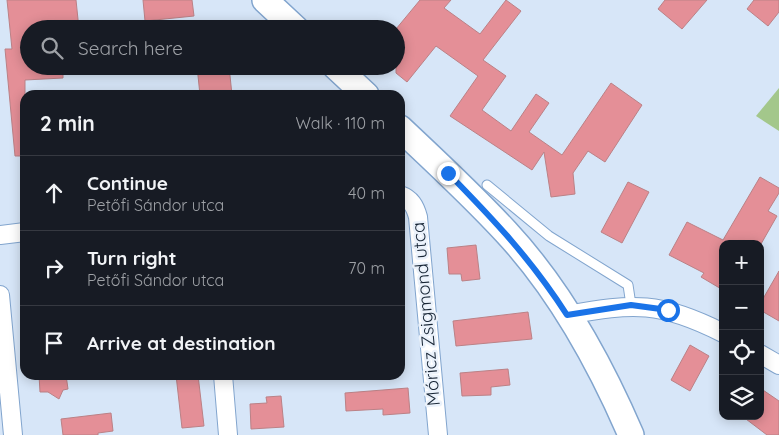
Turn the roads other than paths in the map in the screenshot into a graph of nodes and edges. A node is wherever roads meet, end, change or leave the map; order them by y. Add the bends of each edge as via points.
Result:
1 (265, 0) edge
2 (286, 20) edge
3 (345, 75) edge
4 (361, 90) edge
5 (405, 133) edge
6 (487, 185) dead end
7 (405, 198) edge
8 (20, 233) edge
9 (0, 235) edge
10 (0, 295) edge
11 (631, 305) junction
12 (567, 315) junction
13 (719, 331) edge
14 (764, 357) edge
15 (779, 366) edge
16 (223, 380) edge
17 (14, 435) edge
18 (228, 435) edge
19 (438, 435) edge
20 (631, 435) edge

1 - 2 street
3 - 4 street
5 - 12 street via 507,233
6 - 11 lane via 549,236 628,285
7 - 19 street, Móricz Zsigmond utca via 416,207 418,217
8 - 9 street
10 - 17 street
11 - 12 street
11 - 13 street via 668,310
12 - 20 street via 597,365
14 - 15 street
16 - 18 street

